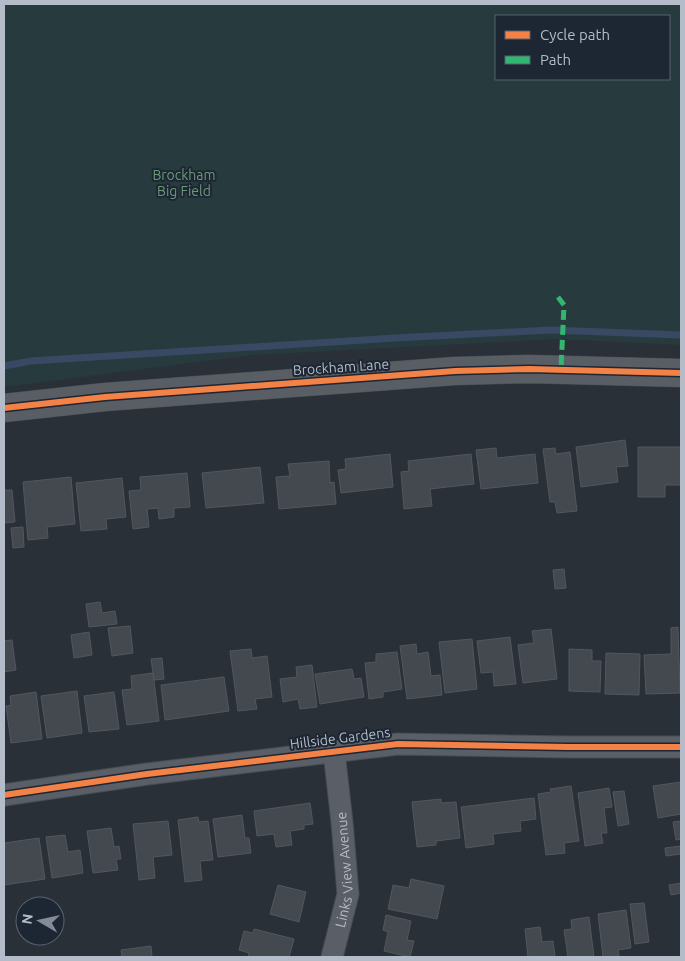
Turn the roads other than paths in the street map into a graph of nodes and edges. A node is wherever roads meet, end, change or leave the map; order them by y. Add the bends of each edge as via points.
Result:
1 (681, 373) edge
2 (4, 408) edge
3 (681, 747) edge
4 (334, 752) junction
5 (4, 795) edge
6 (332, 957) edge

1 - 2 street, Brockham Lane via 529,369 456,371 106,397
3 - 4 street, Hillside Gardens via 398,744
4 - 5 street, Hillside Gardens
4 - 6 street, Links View Avenue via 348,894

